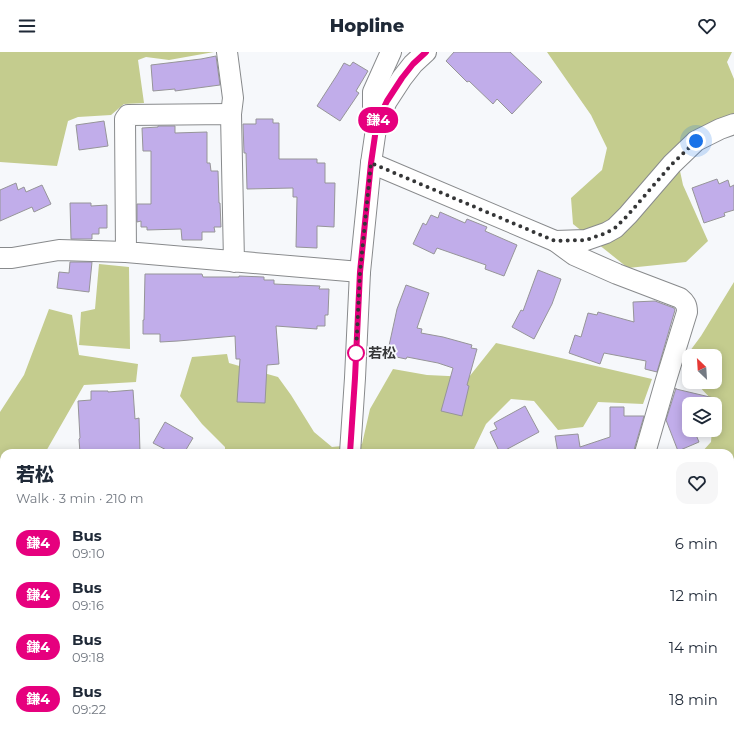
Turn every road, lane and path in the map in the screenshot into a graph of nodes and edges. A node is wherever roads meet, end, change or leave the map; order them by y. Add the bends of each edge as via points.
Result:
1 (227, 52) edge
2 (391, 52) edge
3 (426, 52) edge
4 (231, 114) junction
5 (377, 122) junction
6 (734, 124) edge
7 (371, 163) junction
8 (555, 241) junction
9 (126, 252) junction
10 (0, 258) edge
11 (234, 262) junction
12 (360, 272) junction
13 (350, 449) edge
14 (646, 449) edge

1 - 4 street via 233,98
2 - 5 street via 373,92
3 - 5 street via 402,78
4 - 9 street via 128,116 125,119
4 - 11 street
5 - 7 street
6 - 8 street via 696,141 615,228 586,240
7 - 8 street
7 - 12 street
8 - 14 street via 574,255 680,298 687,306
9 - 10 street via 59,250
9 - 11 street
11 - 12 street
12 - 13 street

